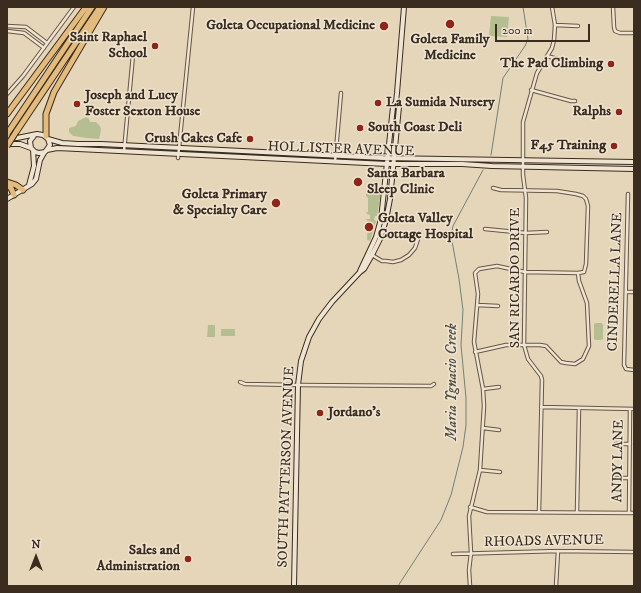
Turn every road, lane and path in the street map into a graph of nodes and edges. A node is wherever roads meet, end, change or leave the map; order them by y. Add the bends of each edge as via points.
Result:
1 (74, 7) edge
2 (86, 7) edge
3 (92, 7) edge
4 (100, 7) edge
5 (104, 7) edge
6 (193, 7) edge
7 (404, 7) edge
8 (552, 7) edge
9 (613, 7) edge
10 (555, 25) junction
11 (7, 26) edge
12 (578, 26) dead end
13 (7, 32) edge
14 (634, 33) edge
15 (47, 43) junction
16 (44, 48) junction
17 (134, 55) dead end
18 (547, 56) junction
19 (575, 64) dead end
20 (531, 90) junction
21 (341, 92) dead end
22 (7, 94) edge
23 (575, 101) dead end
24 (396, 102) junction
25 (7, 114) edge
26 (8, 134) edge
27 (34, 136) junction
28 (47, 138) junction
29 (7, 145) edge
30 (125, 145) junction
31 (179, 148) junction
32 (32, 149) junction
33 (46, 151) junction
34 (124, 151) junction
35 (178, 156) junction
36 (335, 156) junction
37 (388, 158) junction
38 (394, 158) junction
39 (523, 160) junction
40 (335, 162) junction
41 (634, 162) edge
42 (387, 164) junction
43 (393, 164) junction
44 (523, 166) junction
45 (634, 169) edge
46 (7, 184) edge
47 (29, 185) junction
48 (494, 188) dead end
49 (23, 190) junction
50 (525, 191) junction
51 (586, 193) dead end
52 (628, 194) dead end
53 (14, 195) junction
54 (583, 196) junction
55 (7, 199) edge
56 (485, 229) dead end
57 (547, 232) dead end
58 (420, 233) dead end
59 (526, 233) junction
60 (372, 255) junction
61 (360, 272) junction
62 (524, 272) junction
63 (578, 273) junction
64 (626, 292) junction
65 (634, 292) edge
66 (477, 305) junction
67 (498, 306) dead end
68 (524, 345) junction
69 (475, 352) junction
70 (634, 370) edge
71 (240, 382) dead end
72 (298, 384) junction
73 (434, 384) dead end
74 (499, 387) dead end
75 (483, 389) junction
76 (541, 407) junction
77 (579, 408) junction
78 (630, 408) junction
79 (634, 409) edge
80 (482, 428) junction
81 (499, 430) dead end
82 (616, 444) dead end
83 (630, 444) junction
84 (480, 470) junction
85 (500, 472) dead end
86 (615, 478) dead end
87 (629, 478) junction
88 (470, 507) junction
89 (539, 512) junction
90 (577, 512) junction
91 (628, 513) junction
92 (634, 514) edge
93 (558, 551) junction
94 (634, 552) edge
95 (471, 553) junction
96 (453, 554) dead end
97 (294, 586) edge
98 (470, 586) edge
99 (556, 586) edge

1 - 15 street
2 - 25 highway
3 - 26 highway
4 - 29 highway, bridge
5 - 28 highway via 54,92 46,114
6 - 31 street
7 - 24 main road, SOUTH PATTERSON AVENUE
8 - 10 street, SAN RICARDO DRIVE
9 - 14 street via 615,31
10 - 12 street
10 - 18 street, SAN RICARDO DRIVE via 554,40
11 - 15 street via 26,28
13 - 16 street via 24,33
15 - 16 street
16 - 22 street
17 - 30 street
18 - 19 street
18 - 20 street, SAN RICARDO DRIVE
20 - 23 street
20 - 39 street, SAN RICARDO DRIVE via 523,122
21 - 36 street
24 - 37 main road, SOUTH PATTERSON AVENUE via 393,107
24 - 38 main road, SOUTH PATTERSON AVENUE via 399,107
26 - 27 main road via 17,138
27 - 28 main road via 40,134
27 - 32 main road via 30,141
28 - 30 main road, HOLLISTER AVENUE via 62,143
28 - 33 main road via 50,145
29 - 32 main road via 20,144
30 - 31 main road, HOLLISTER AVENUE
30 - 34 street
31 - 35 street
31 - 36 main road, HOLLISTER AVENUE
32 - 33 main road via 39,153
32 - 47 main road via 34,166
33 - 34 main road, HOLLISTER AVENUE via 57,148
33 - 47 main road via 40,160 36,179
34 - 35 main road, HOLLISTER AVENUE
35 - 40 main road, HOLLISTER AVENUE
36 - 37 main road, HOLLISTER AVENUE
36 - 40 street
37 - 38 main road, HOLLISTER AVENUE
37 - 42 main road, SOUTH PATTERSON AVENUE
38 - 39 main road, HOLLISTER AVENUE
38 - 43 main road, SOUTH PATTERSON AVENUE
39 - 41 main road, HOLLISTER AVENUE
39 - 44 street, SAN RICARDO DRIVE
40 - 42 main road, HOLLISTER AVENUE
42 - 43 main road, HOLLISTER AVENUE
42 - 61 main road, SOUTH PATTERSON AVENUE via 380,227
43 - 44 main road, HOLLISTER AVENUE
43 - 60 main road, SOUTH PATTERSON AVENUE via 386,216 380,239
44 - 45 main road, HOLLISTER AVENUE
44 - 50 street, SAN RICARDO DRIVE
46 - 49 highway via 16,185
46 - 53 highway
47 - 49 main road
48 - 50 street
49 - 53 main road
50 - 54 street via 556,191
50 - 59 street, SAN RICARDO DRIVE
51 - 54 street
52 - 64 street, CINDERELLA LANE
53 - 55 main road
54 - 63 street via 588,206 586,269
56 - 59 street
57 - 59 street
58 - 60 street via 414,248 401,260 382,261
59 - 62 street, SAN RICARDO DRIVE
60 - 61 main road, SOUTH PATTERSON AVENUE
61 - 72 main road, SOUTH PATTERSON AVENUE via 326,309 314,328 302,355
62 - 63 street
62 - 66 street via 497,266 477,270
62 - 68 street, SAN RICARDO DRIVE
63 - 68 street via 578,281 587,303 589,346 583,359 575,364 566,364 546,346
64 - 65 street
64 - 70 street, CINDERELLA LANE via 624,368
66 - 67 street
66 - 69 street
68 - 69 street via 506,345
68 - 76 street, SAN RICARDO DRIVE via 528,359 541,376
69 - 75 street
71 - 72 street
72 - 73 street
72 - 97 main road, SOUTH PATTERSON AVENUE
74 - 75 street
75 - 80 street
76 - 77 street
76 - 89 street, SAN RICARDO DRIVE
77 - 78 street
77 - 90 street
78 - 79 street
78 - 83 street, ANDY LANE
80 - 81 street
80 - 84 street
82 - 83 street
83 - 87 street, ANDY LANE
84 - 85 street
84 - 88 street
86 - 87 street
87 - 91 street, ANDY LANE
88 - 89 street via 487,512
88 - 95 street
89 - 90 street
90 - 91 street
91 - 92 street
93 - 94 street, RHOADS AVENUE
93 - 95 street, RHOADS AVENUE
93 - 99 street
95 - 96 street, RHOADS AVENUE
95 - 98 street

